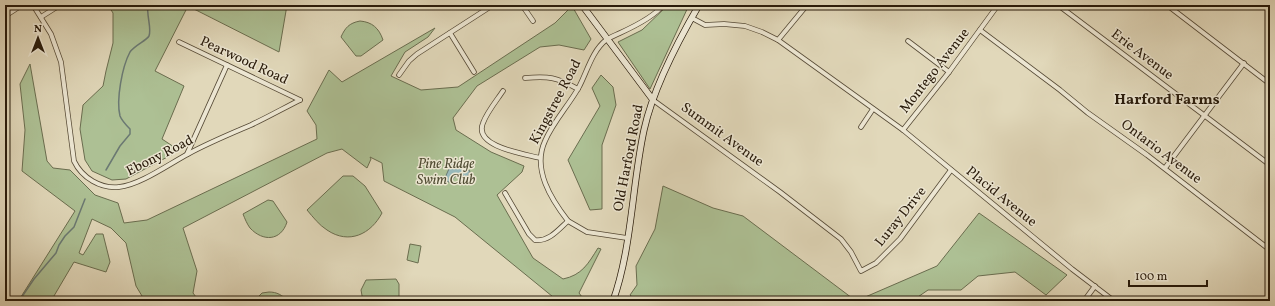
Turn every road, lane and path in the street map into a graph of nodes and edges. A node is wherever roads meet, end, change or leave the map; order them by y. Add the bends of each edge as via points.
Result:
1 (22, 5) edge
2 (33, 5) edge
3 (60, 5) edge
4 (493, 5) edge
5 (522, 5) edge
6 (582, 5) edge
7 (699, 5) edge
8 (806, 5) edge
9 (998, 5) edge
10 (1058, 5) edge
11 (1167, 5) edge
12 (661, 6) edge
13 (5, 16) edge
14 (41, 17) junction
15 (692, 18) junction
16 (533, 21) dead end
17 (980, 30) junction
18 (450, 33) junction
19 (606, 40) junction
20 (778, 40) junction
21 (908, 41) dead end
22 (179, 42) dead end
23 (1244, 63) junction
24 (227, 65) junction
25 (474, 72) dead end
26 (949, 72) junction
27 (399, 75) dead end
28 (525, 78) dead end
29 (1270, 84) edge
30 (578, 89) junction
31 (503, 90) dead end
32 (300, 100) joint
33 (653, 100) junction
34 (874, 109) junction
35 (1204, 116) junction
36 (861, 127) dead end
37 (903, 130) junction
38 (187, 155) junction
39 (540, 158) junction
40 (1270, 165) edge
41 (1165, 168) junction
42 (951, 170) junction
43 (505, 193) dead end
44 (568, 221) junction
45 (627, 238) junction
46 (1270, 250) edge
47 (861, 271) joint
48 (1096, 286) junction
49 (5, 298) edge
50 (10, 301) edge
51 (612, 301) edge
52 (1084, 301) edge
53 (1114, 301) edge

1 - 13 street
2 - 14 street, Ebony Road
3 - 14 street
4 - 18 street
5 - 16 street
6 - 19 street, Summit Avenue
7 - 15 street, Old Harford Road
8 - 20 street
9 - 17 street, Montego Avenue
10 - 35 street, Erie Avenue
11 - 23 street
12 - 19 street via 630,28
14 - 38 street, Ebony Road via 51,34 61,62 73,158 80,171 97,183 107,187 120,187 134,183
15 - 20 street, Placid Avenue via 705,25 745,26
15 - 33 street, Old Harford Road
17 - 26 street, Montego Avenue
17 - 41 street, Ontario Avenue
18 - 25 street
18 - 27 street via 417,54
19 - 30 street, Kingstree Road via 594,55
19 - 33 street, Summit Avenue
20 - 34 street, Placid Avenue
21 - 26 street
22 - 24 street, Pearwood Road
23 - 29 street
23 - 35 street
24 - 32 street, Pearwood Road
24 - 38 street
26 - 37 street, Montego Avenue
28 - 30 street via 552,78
30 - 39 street, Kingstree Road via 545,140
31 - 39 street via 483,123 482,135 503,148
32 - 38 street, Ebony Road
33 - 45 street, Old Harford Road via 641,148
33 - 47 street, Summit Avenue via 841,239
34 - 36 street
34 - 37 street, Placid Avenue
35 - 40 street, Erie Avenue
35 - 41 street
37 - 42 street, Placid Avenue
39 - 44 street, Kingstree Road via 548,191
41 - 46 street, Ontario Avenue
42 - 47 street, Luray Drive via 900,238 876,263
42 - 48 street, Placid Avenue
43 - 44 street via 535,240 548,238
44 - 45 street via 587,232
45 - 51 street, Old Harford Road
48 - 52 street
48 - 53 street, Placid Avenue
49 - 50 street

